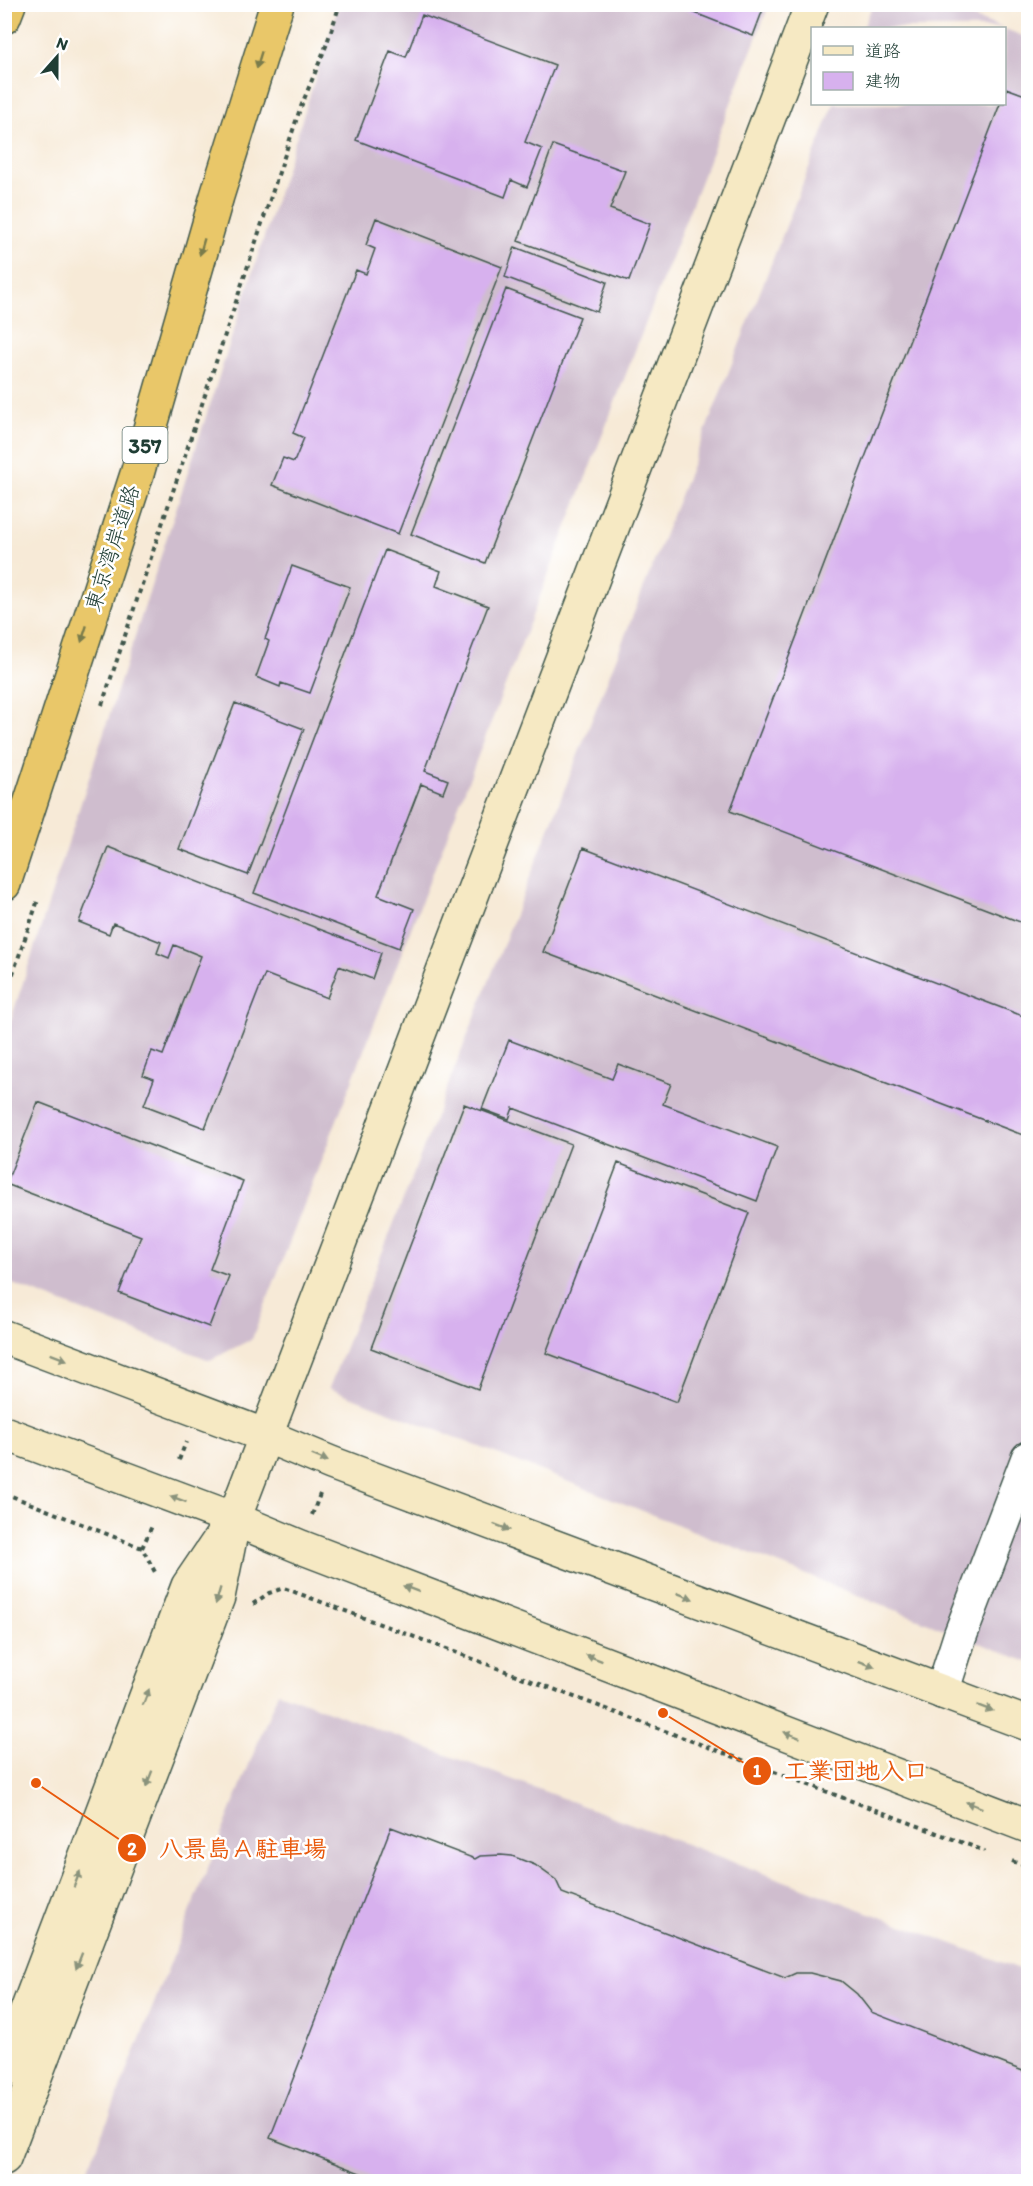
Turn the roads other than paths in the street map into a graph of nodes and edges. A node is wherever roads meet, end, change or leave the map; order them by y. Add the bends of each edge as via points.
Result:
1 (9, 4) edge
2 (276, 4) edge
3 (812, 4) edge
4 (4, 17) edge
5 (4, 884) edge
6 (4, 1337) edge
7 (4, 1433) edge
8 (266, 1436) junction
9 (1029, 1458) edge
10 (234, 1519) junction
11 (942, 1692) junction
12 (1029, 1724) edge
13 (1029, 1826) edge
14 (4, 2071) edge
15 (4, 2158) edge

1 - 4 highway
2 -> 5 highway, 東京湾岸道路 / 357 via 137,474
3 - 8 street
6 -> 8 street
10 -> 7 street
8 - 10 street
8 -> 11 street
9 - 11 street
13 -> 10 street
14 -> 10 street via 188,1586
10 -> 15 street via 218,1597
11 -> 12 street

